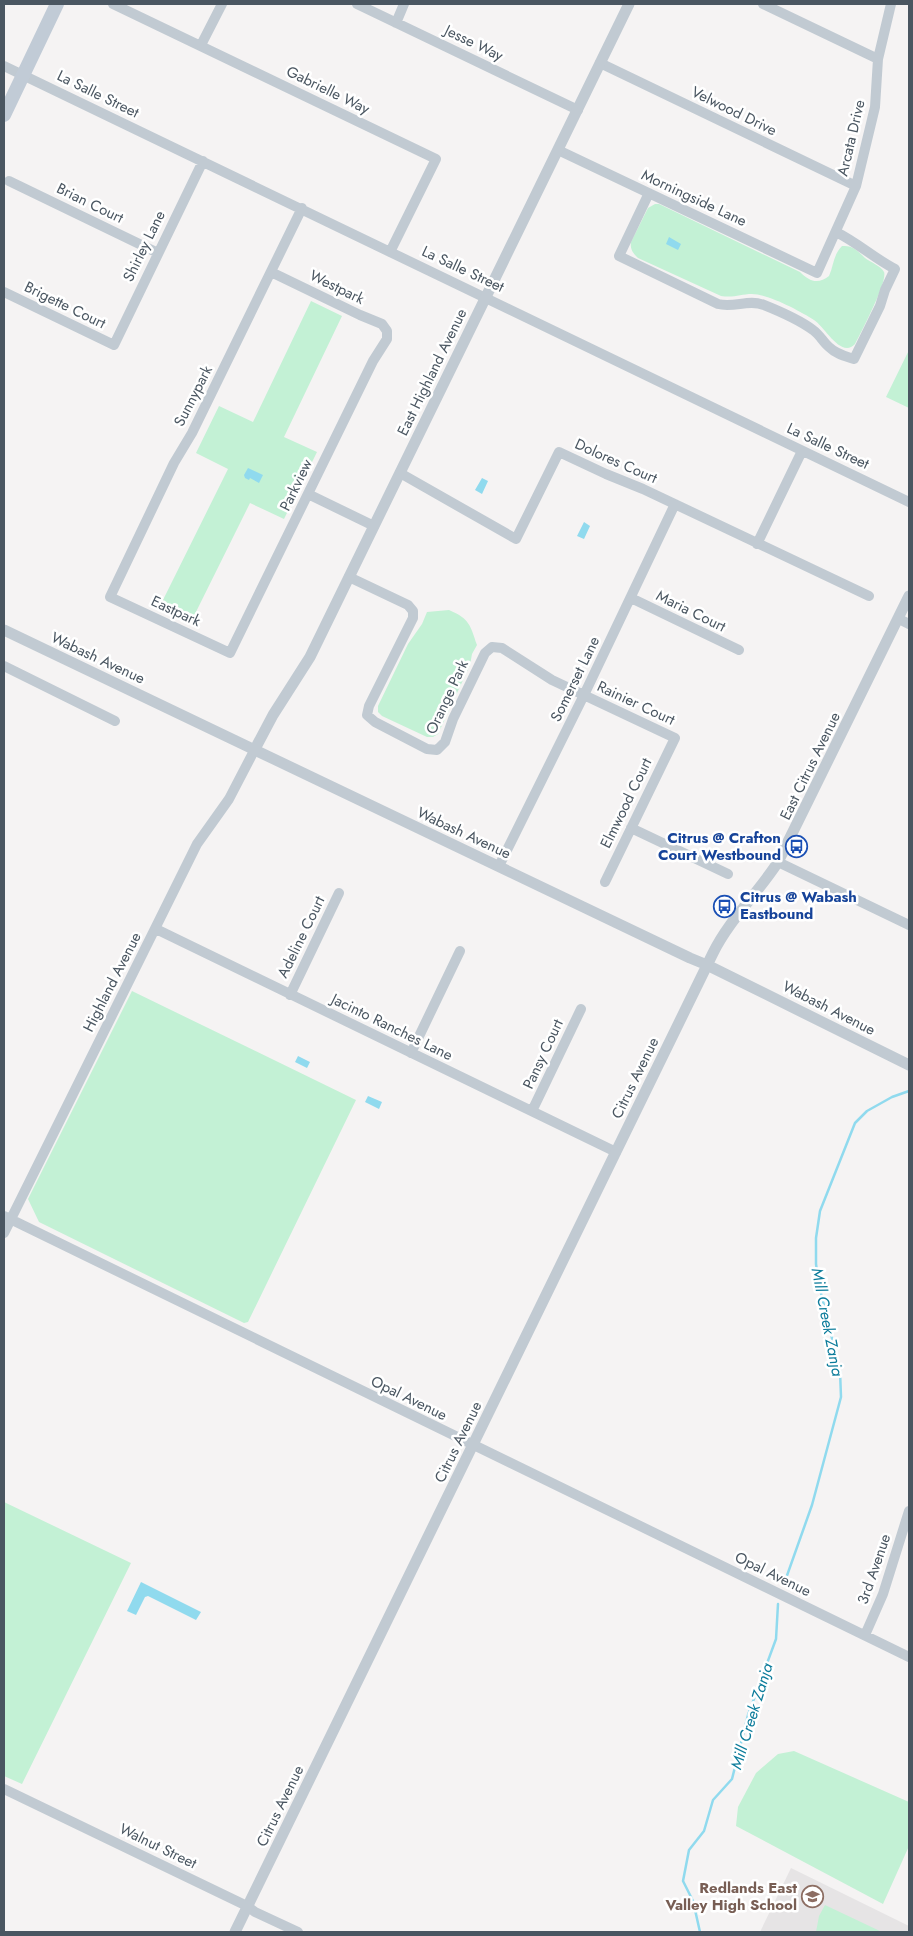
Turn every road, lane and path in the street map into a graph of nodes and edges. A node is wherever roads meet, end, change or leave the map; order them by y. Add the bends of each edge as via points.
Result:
1 (57, 4) edge
2 (114, 4) edge
3 (222, 4) edge
4 (357, 4) edge
5 (404, 4) edge
6 (629, 4) edge
7 (763, 4) edge
8 (891, 4) edge
9 (396, 23) junction
10 (201, 45) junction
11 (878, 59) junction
12 (600, 63) junction
13 (4, 66) edge
14 (23, 74) junction
15 (578, 110) junction
16 (4, 115) edge
17 (558, 150) junction
18 (203, 161) junction
19 (9, 181) dead end
20 (856, 186) junction
21 (650, 193) junction
22 (302, 208) junction
23 (836, 232) junction
24 (390, 252) junction
25 (158, 253) junction
26 (271, 272) junction
27 (817, 273) joint
28 (4, 292) edge
29 (486, 297) junction
30 (387, 331) joint
31 (114, 345) joint
32 (802, 451) junction
33 (400, 473) junction
34 (308, 494) junction
35 (909, 502) edge
36 (675, 504) junction
37 (374, 526) junction
38 (757, 544) junction
39 (349, 577) junction
40 (869, 596) dead end
41 (909, 596) edge
42 (110, 597) joint
43 (631, 598) junction
44 (904, 621) edge
45 (4, 630) edge
46 (739, 650) dead end
47 (230, 653) joint
48 (4, 666) edge
49 (584, 695) junction
50 (115, 721) dead end
51 (675, 738) joint
52 (255, 750) junction
53 (631, 828) junction
54 (778, 862) junction
55 (499, 866) junction
56 (728, 874) dead end
57 (605, 882) dead end
58 (339, 892) dead end
59 (909, 925) edge
60 (156, 929) junction
61 (460, 952) dead end
62 (707, 965) junction
63 (290, 994) junction
64 (581, 1009) dead end
65 (411, 1053) junction
66 (909, 1065) edge
67 (532, 1111) junction
68 (616, 1152) junction
69 (7, 1218) edge
70 (4, 1233) edge
71 (472, 1446) junction
72 (909, 1511) edge
73 (865, 1635) junction
74 (909, 1657) edge
75 (4, 1789) edge
76 (247, 1906) junction
77 (234, 1932) edge
78 (298, 1932) edge

1 - 14 main road
2 - 10 street, Gabrielle Way
3 - 10 street
4 - 9 street, Jesse Way
5 - 9 street
6 - 12 street, East Highland Avenue
7 - 11 street
8 - 11 street, Arcata Drive
9 - 15 street, Jesse Way
10 - 24 street, Gabrielle Way via 436,159
11 - 20 street, Arcata Drive via 875,107
12 - 15 street, East Highland Avenue
12 - 20 street, Velwood Drive
13 - 14 street, La Salle Street
14 - 16 main road
14 - 18 street, La Salle Street
15 - 17 street, East Highland Avenue
17 - 21 street, Morningside Lane
17 - 29 street, East Highland Avenue
18 - 22 street, La Salle Street
18 - 25 street, Shirley Lane
19 - 25 street, Brian Court
20 - 23 street, Arcata Drive
21 - 23 street via 620,256 718,304 727,306 753,302 764,305 812,329 829,347 854,359 896,269
21 - 27 street, Morningside Lane
22 - 24 street, La Salle Street
22 - 26 street, Sunnypark
23 - 27 street, Arcata Drive
24 - 29 street, La Salle Street
25 - 31 street, Shirley Lane
26 - 30 street, Westpark via 382,324
26 - 42 street, Sunnypark
28 - 31 street, Brigette Court
29 - 32 street, La Salle Street
29 - 33 street, East Highland Avenue
30 - 34 street, Parkview via 387,339
32 - 35 street, La Salle Street
32 - 38 street
33 - 36 street, Dolores Court via 516,540 559,452
33 - 37 street, East Highland Avenue
34 - 37 street
34 - 47 street, Parkview
36 - 38 street, Dolores Court
36 - 43 street, Somerset Lane
37 - 39 street, East Highland Avenue
38 - 40 street, Dolores Court
39 - 49 street, Orange Park via 408,605 414,611 367,715 427,749 437,750 445,742 485,653 492,647 502,648 552,680
39 - 52 street, East Highland Avenue via 310,657 272,715
41 - 44 street, East Citrus Avenue
42 - 47 street, Eastpark
43 - 46 street, Maria Court
43 - 49 street, Somerset Lane
44 - 54 street, East Citrus Avenue
45 - 52 street, Wabash Avenue
48 - 50 street
49 - 51 street, Rainier Court
49 - 55 street, Somerset Lane
51 - 53 street, Elmwood Court
52 - 55 street, Wabash Avenue
52 - 60 street, Highland Avenue via 229,799 197,844
53 - 56 street
53 - 57 street, Elmwood Court
54 - 59 street
54 - 62 street, East Citrus Avenue via 726,929
55 - 62 street, Wabash Avenue
58 - 63 street, Adeline Court
60 - 63 street, Jacinto Ranches Lane
60 - 69 street, Highland Avenue
61 - 65 street
62 - 66 street, Wabash Avenue
62 - 68 street, Citrus Avenue
63 - 65 street, Jacinto Ranches Lane
64 - 67 street, Pansy Court
65 - 67 street, Jacinto Ranches Lane
67 - 68 street, Jacinto Ranches Lane
68 - 71 street, Citrus Avenue
69 - 70 street, Highland Avenue
69 - 71 street, Opal Avenue
71 - 73 street, Opal Avenue
71 - 76 street, Citrus Avenue
72 - 73 street, 3rd Avenue via 883,1594
73 - 74 street, Opal Avenue
75 - 76 street, Walnut Street
76 - 77 street, Citrus Avenue
76 - 78 street, Walnut Street

